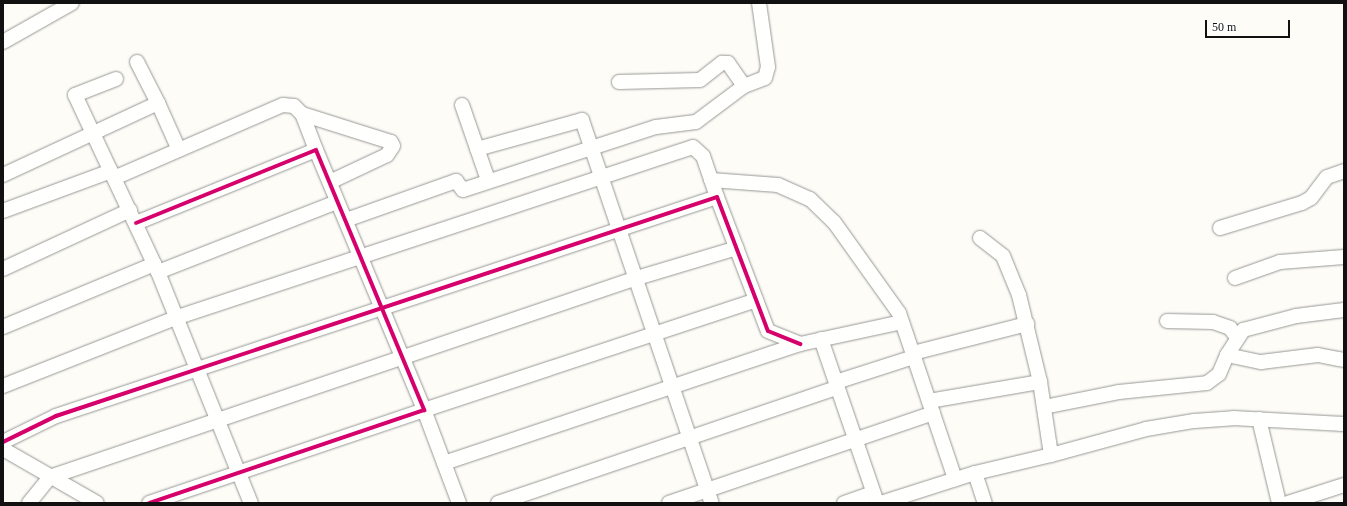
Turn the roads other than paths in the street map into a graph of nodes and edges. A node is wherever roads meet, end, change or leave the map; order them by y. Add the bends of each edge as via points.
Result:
1 (72, 3) edge
2 (759, 3) edge
3 (3, 42) edge
4 (137, 62) dead end
5 (116, 79) dead end
6 (620, 82) dead end
7 (744, 86) junction
8 (158, 103) junction
9 (462, 105) dead end
10 (302, 114) junction
11 (92, 131) junction
12 (592, 147) junction
13 (477, 149) junction
14 (179, 150) junction
15 (316, 150) junction
16 (1344, 172) edge
17 (113, 174) junction
18 (3, 175) edge
19 (602, 176) junction
20 (488, 180) junction
21 (711, 180) junction
22 (330, 182) junction
23 (717, 197) junction
24 (337, 202) junction
25 (3, 211) edge
26 (133, 216) junction
27 (346, 220) junction
28 (619, 227) junction
29 (1220, 228) dead end
30 (980, 238) dead end
31 (737, 248) junction
32 (361, 257) junction
33 (1344, 258) edge
34 (156, 268) junction
35 (3, 269) edge
36 (637, 278) junction
37 (1235, 278) dead end
38 (756, 300) junction
39 (382, 307) junction
40 (1344, 310) edge
41 (178, 317) junction
42 (1167, 320) dead end
43 (902, 322) junction
44 (1027, 324) junction
45 (3, 327) edge
46 (656, 332) junction
47 (1236, 336) junction
48 (821, 339) junction
49 (800, 344) junction
50 (913, 355) junction
51 (1227, 355) junction
52 (402, 357) junction
53 (1344, 360) edge
54 (198, 368) junction
55 (1040, 382) junction
56 (837, 385) junction
57 (3, 386) edge
58 (673, 386) junction
59 (931, 407) junction
60 (1044, 407) junction
61 (424, 410) junction
62 (1259, 419) junction
63 (218, 420) junction
64 (1344, 424) edge
65 (690, 438) junction
66 (856, 440) junction
67 (3, 442) edge
68 (3, 449) edge
69 (1052, 455) junction
70 (444, 463) junction
71 (239, 473) junction
72 (974, 473) junction
73 (50, 477) junction
74 (955, 479) junction
75 (1344, 485) edge
76 (710, 497) edge
77 (877, 500) edge
78 (29, 503) edge
79 (99, 503) edge
80 (149, 503) edge
81 (251, 503) edge
82 (459, 503) edge
83 (498, 503) edge
84 (669, 503) edge
85 (844, 503) edge
86 (985, 503) edge
87 (1279, 503) edge
88 (1288, 503) edge

1 - 3 street
2 - 7 street via 768,67 762,81
4 - 8 street
5 - 11 street via 75,95
6 - 7 street via 700,80 722,63 728,63
7 - 12 street via 696,122 656,127
8 - 11 street
8 - 14 street
9 - 13 street
10 - 14 street via 294,106 283,105
10 - 15 street
10 - 22 street via 391,142 393,146 387,155
11 - 17 street
11 - 18 street
12 - 13 street via 582,120
12 - 19 street
12 - 20 street
13 - 20 street
14 - 17 street
15 - 22 street
15 - 26 street
16 - 29 street via 1327,177 1311,198 1302,203
17 - 25 street
17 - 26 street
19 - 21 street via 693,146 702,156
19 - 28 street
19 - 32 street
20 - 27 street via 462,190 456,181
21 - 23 street
21 - 43 street via 778,185 810,199 834,222
22 - 24 street
23 - 28 street
23 - 31 street
24 - 27 street
24 - 34 street
26 - 34 street
26 - 35 street
27 - 32 street
28 - 36 street
28 - 39 street
30 - 44 street via 1003,256
31 - 36 street
31 - 38 street
32 - 39 street
32 - 41 street
33 - 37 street via 1280,262
34 - 41 street
34 - 45 street
36 - 46 street
36 - 52 street
38 - 46 street
38 - 49 street via 768,331
39 - 52 street
39 - 54 street
40 - 47 street via 1271,322 1243,330
41 - 54 street
41 - 57 street
42 - 47 street via 1214,322 1230,328
43 - 48 street
43 - 50 street
44 - 50 street
44 - 55 street
46 - 58 street
46 - 61 street
47 - 51 street
48 - 49 street
48 - 56 street
49 - 58 street
50 - 56 street
50 - 59 street
51 - 53 street via 1261,362 1318,355
51 - 60 street via 1219,374 1207,383 1120,392
52 - 61 street
52 - 63 street
54 - 63 street
54 - 67 street via 56,416
55 - 59 street
55 - 60 street
56 - 65 street
56 - 66 street
58 - 65 street
58 - 70 street
59 - 66 street
59 - 74 street
60 - 69 street
61 - 70 street
61 - 71 street
62 - 64 street
62 - 69 street via 1194,421 1146,429
62 - 87 street
63 - 71 street
63 - 73 street
65 - 76 street
65 - 83 street
66 - 76 street
66 - 77 street
68 - 73 street
69 - 72 street
70 - 82 street
71 - 80 street
71 - 81 street
72 - 74 street
72 - 86 street
73 - 78 street
73 - 79 street
74 - 77 street
75 - 88 street
76 - 84 street
77 - 85 street

